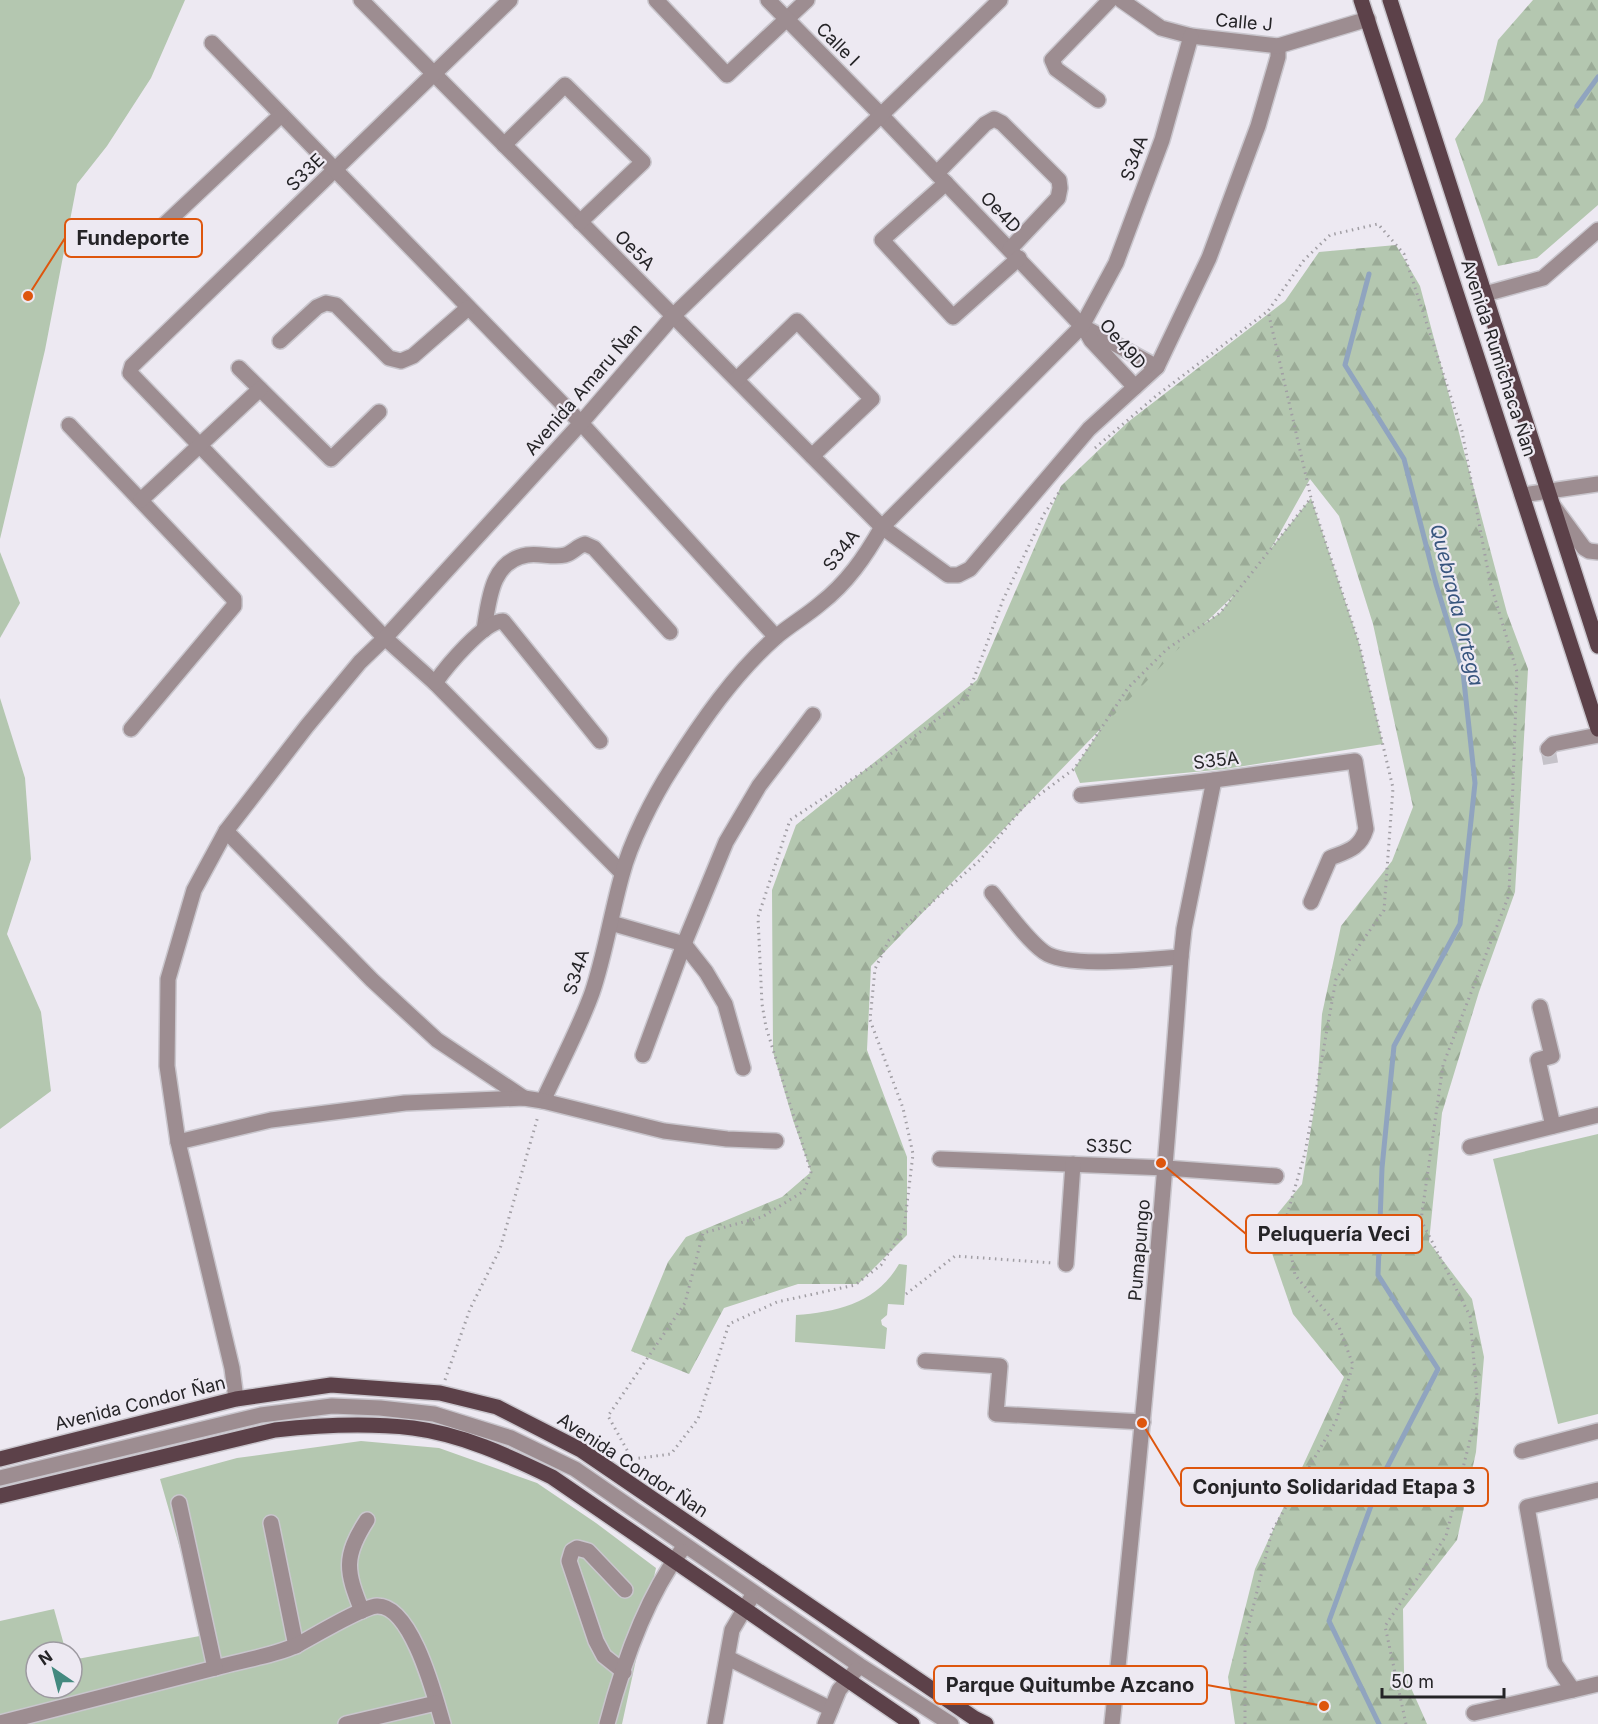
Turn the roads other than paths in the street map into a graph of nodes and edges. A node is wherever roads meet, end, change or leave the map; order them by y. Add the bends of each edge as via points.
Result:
1 (361, 0) edge
2 (510, 0) edge
3 (656, 0) edge
4 (768, 0) edge
5 (807, 0) edge
6 (1000, 0) edge
7 (1110, 0) edge
8 (1121, 0) edge
9 (1361, 0) edge
10 (1390, 0) edge
11 (1368, 19) junction
12 (787, 20) junction
13 (1191, 36) junction
14 (212, 43) dead end
15 (1278, 46) junction
16 (435, 73) junction
17 (1098, 100) dead end
18 (281, 114) junction
19 (881, 115) junction
20 (504, 145) junction
21 (335, 170) junction
22 (941, 178) junction
23 (580, 222) junction
24 (164, 225) dead end
25 (1598, 230) edge
26 (1014, 254) junction
27 (1485, 294) junction
28 (468, 308) junction
29 (674, 315) junction
30 (1089, 330) junction
31 (280, 341) dead end
32 (1157, 367) junction
33 (239, 368) dead end
34 (737, 379) junction
35 (1135, 387) junction
36 (260, 389) junction
37 (379, 412) dead end
38 (581, 423) junction
39 (69, 425) dead end
40 (200, 444) junction
41 (812, 456) junction
42 (1598, 484) edge
43 (1522, 495) junction
44 (1550, 499) junction
45 (141, 500) junction
46 (882, 527) junction
47 (1598, 552) edge
48 (484, 630) junction
49 (670, 632) dead end
50 (776, 637) junction
51 (384, 638) junction
52 (1598, 646) edge
53 (435, 683) junction
54 (813, 715) dead end
55 (131, 729) dead end
56 (1598, 729) edge
57 (1598, 735) edge
58 (600, 741) dead end
59 (1548, 749) dead end
60 (1214, 780) junction
61 (1082, 795) dead end
62 (226, 831) junction
63 (622, 873) junction
64 (992, 893) dead end
65 (1311, 902) dead end
66 (611, 923) junction
67 (684, 944) junction
68 (1181, 957) junction
69 (1540, 1008) dead end
70 (643, 1055) dead end
71 (743, 1068) dead end
72 (524, 1098) junction
73 (543, 1101) junction
74 (1598, 1116) edge
75 (1553, 1126) junction
76 (776, 1141) dead end
77 (178, 1142) junction
78 (1470, 1147) dead end
79 (940, 1159) dead end
80 (1073, 1164) junction
81 (1166, 1168) junction
82 (1276, 1176) dead end
83 (1066, 1264) road end
84 (925, 1361) dead end
85 (236, 1399) junction
86 (1143, 1422) junction
87 (1598, 1431) edge
88 (1522, 1450) dead end
89 (0, 1459) edge
90 (0, 1478) edge
91 (1598, 1490) edge
92 (0, 1496) edge
93 (180, 1503) dead end
94 (367, 1520) dead end
95 (271, 1523) dead end
96 (696, 1528) junction
97 (685, 1545) junction
98 (674, 1560) junction
99 (625, 1590) dead end
100 (755, 1593) junction
101 (744, 1608) junction
102 (362, 1611) junction
103 (296, 1646) junction
104 (728, 1658) junction
105 (860, 1665) junction
106 (215, 1668) junction
107 (624, 1672) junction
108 (848, 1680) junction
109 (1598, 1684) edge
110 (1573, 1690) junction
111 (436, 1702) junction
112 (831, 1709) junction
113 (1474, 1713) dead end
114 (0, 1723) edge
115 (346, 1724) edge
116 (443, 1724) edge
117 (607, 1724) edge
118 (715, 1724) edge
119 (825, 1724) edge
120 (912, 1724) edge
121 (951, 1724) edge
122 (986, 1724) edge
123 (1112, 1724) edge

1 - 16 street, Oe5A
2 - 16 street, S33E
3 - 12 street via 727,75
4 - 12 street, Calle I
5 - 12 street
6 - 19 street, Avenida Amaru Ñan
7 - 17 street via 1052,60 1056,69
8 - 13 street, Calle J via 1161,28
9 - 11 main road, Avenida Rumichaca Ñan
10 - 27 main road, Avenida Rumichaca Ñan
11 - 15 street, Calle J
11 - 43 main road, Avenida Rumichaca Ñan
12 - 19 street, Calle I
13 - 15 street, Calle J
13 - 30 street, S34A via 1162,140
14 - 18 street
15 - 32 street via 1258,126 1213,247
16 - 20 street, Oe5A
16 - 21 street, S33E
18 - 21 street
18 - 24 street
19 - 22 street, Oe4D
19 - 29 street, Avenida Amaru Ñan
20 - 23 street, Oe5A
20 - 23 street via 566,86 643,162
21 - 28 street
21 - 40 street, S33E via 132,366 130,373
22 - 26 street, Oe4D
22 - 26 street via 985,124 994,119 1059,180 1058,198
22 - 26 street via 882,240 953,316
23 - 29 street, Oe5A
25 - 27 street via 1543,278
26 - 30 street, Oe4D
27 - 44 main road, Avenida Rumichaca Ñan
28 - 31 street via 413,356 401,361 389,358 331,303 317,307
28 - 38 street
29 - 34 street, Oe5A
29 - 38 street, Avenida Amaru Ñan
30 - 32 street, Oe49D
30 - 35 street, Oe49D via 1091,340
30 - 46 street, S34A
32 - 35 street
33 - 36 street
34 - 41 street, Oe5A
34 - 41 street via 797,321 872,399
35 - 46 street, Oe5A via 1089,429 970,569 948,575
36 - 37 street via 331,459
36 - 40 street
38 - 50 street
38 - 51 street, Avenida Amaru Ñan
39 - 45 street
40 - 45 street
40 - 51 street
41 - 46 street, Oe5A
42 - 44 street
43 - 44 street
43 - 56 main road, Avenida Rumichaca Ñan
44 - 47 street via 1584,548
44 - 52 main road, Avenida Rumichaca Ñan
45 - 55 street via 234,598 234,606
46 - 50 street, S34A via 864,559 845,580
48 - 49 street via 492,585 509,562 525,555 563,556 585,544 594,548
48 - 53 street
48 - 58 street via 503,621
50 - 63 street, S34A via 720,699 671,769 646,815
51 - 53 street
51 - 62 street, Avenida Amaru Ñan via 307,726
53 - 63 street
54 - 67 street via 759,786 726,842
57 - 59 street via 1553,744
60 - 61 street, S35A
60 - 65 street, S35A via 1355,761 1366,829 1354,849 1330,858
60 - 68 street, Pumapungo
62 - 72 street via 372,980 437,1040
62 - 77 street, Avenida Amaru Ñan via 194,890 168,979 167,1066
63 - 66 street, S34A
64 - 68 street via 1043,951 1055,958 1074,962
66 - 67 street
66 - 73 street, S34A via 591,995
67 - 70 street
67 - 71 street via 725,1004
68 - 81 street, Pumapungo
69 - 75 street via 1552,1056 1538,1060
72 - 73 street
72 - 77 street via 405,1103 271,1120
73 - 76 street via 664,1131
74 - 75 street
75 - 78 street
77 - 85 street, Avenida Amaru Ñan
79 - 80 street, S35C
80 - 81 street, S35C
80 - 83 street
81 - 82 street, S35C
81 - 86 street, Pumapungo
84 - 86 street via 1000,1366 996,1414
85 - 89 main road, Avenida Condor Ñan
85 - 96 main road, Avenida Condor Ñan via 331,1385 440,1393 497,1407 581,1450
86 - 123 street, Pumapungo
87 - 88 street
90 - 97 street via 261,1415 332,1406 380,1408 434,1414 511,1438 575,1469
91 - 110 street via 1527,1507 1555,1664
92 - 98 main road via 275,1430 319,1425 413,1428 455,1438 552,1477
93 - 106 street
94 - 102 street via 354,1539 348,1560
95 - 103 street
96 - 97 street
96 - 122 main road, Avenida Condor Ñan
97 - 98 street
97 - 100 street
98 - 101 main road
98 - 107 street via 637,1633
99 - 107 street via 588,1551 572,1551 569,1561 596,1641 604,1656
100 - 101 street
100 - 105 street
101 - 104 street via 732,1630
101 - 108 main road
102 - 103 street
102 - 111 street via 376,1606 388,1608 399,1618 412,1636
103 - 106 street
104 - 112 street
104 - 118 street
105 - 108 street
105 - 121 street
106 - 114 street
107 - 117 street
108 - 112 street via 838,1690
108 - 120 main road
109 - 110 street
110 - 113 street
111 - 115 street
111 - 116 street
112 - 119 street

